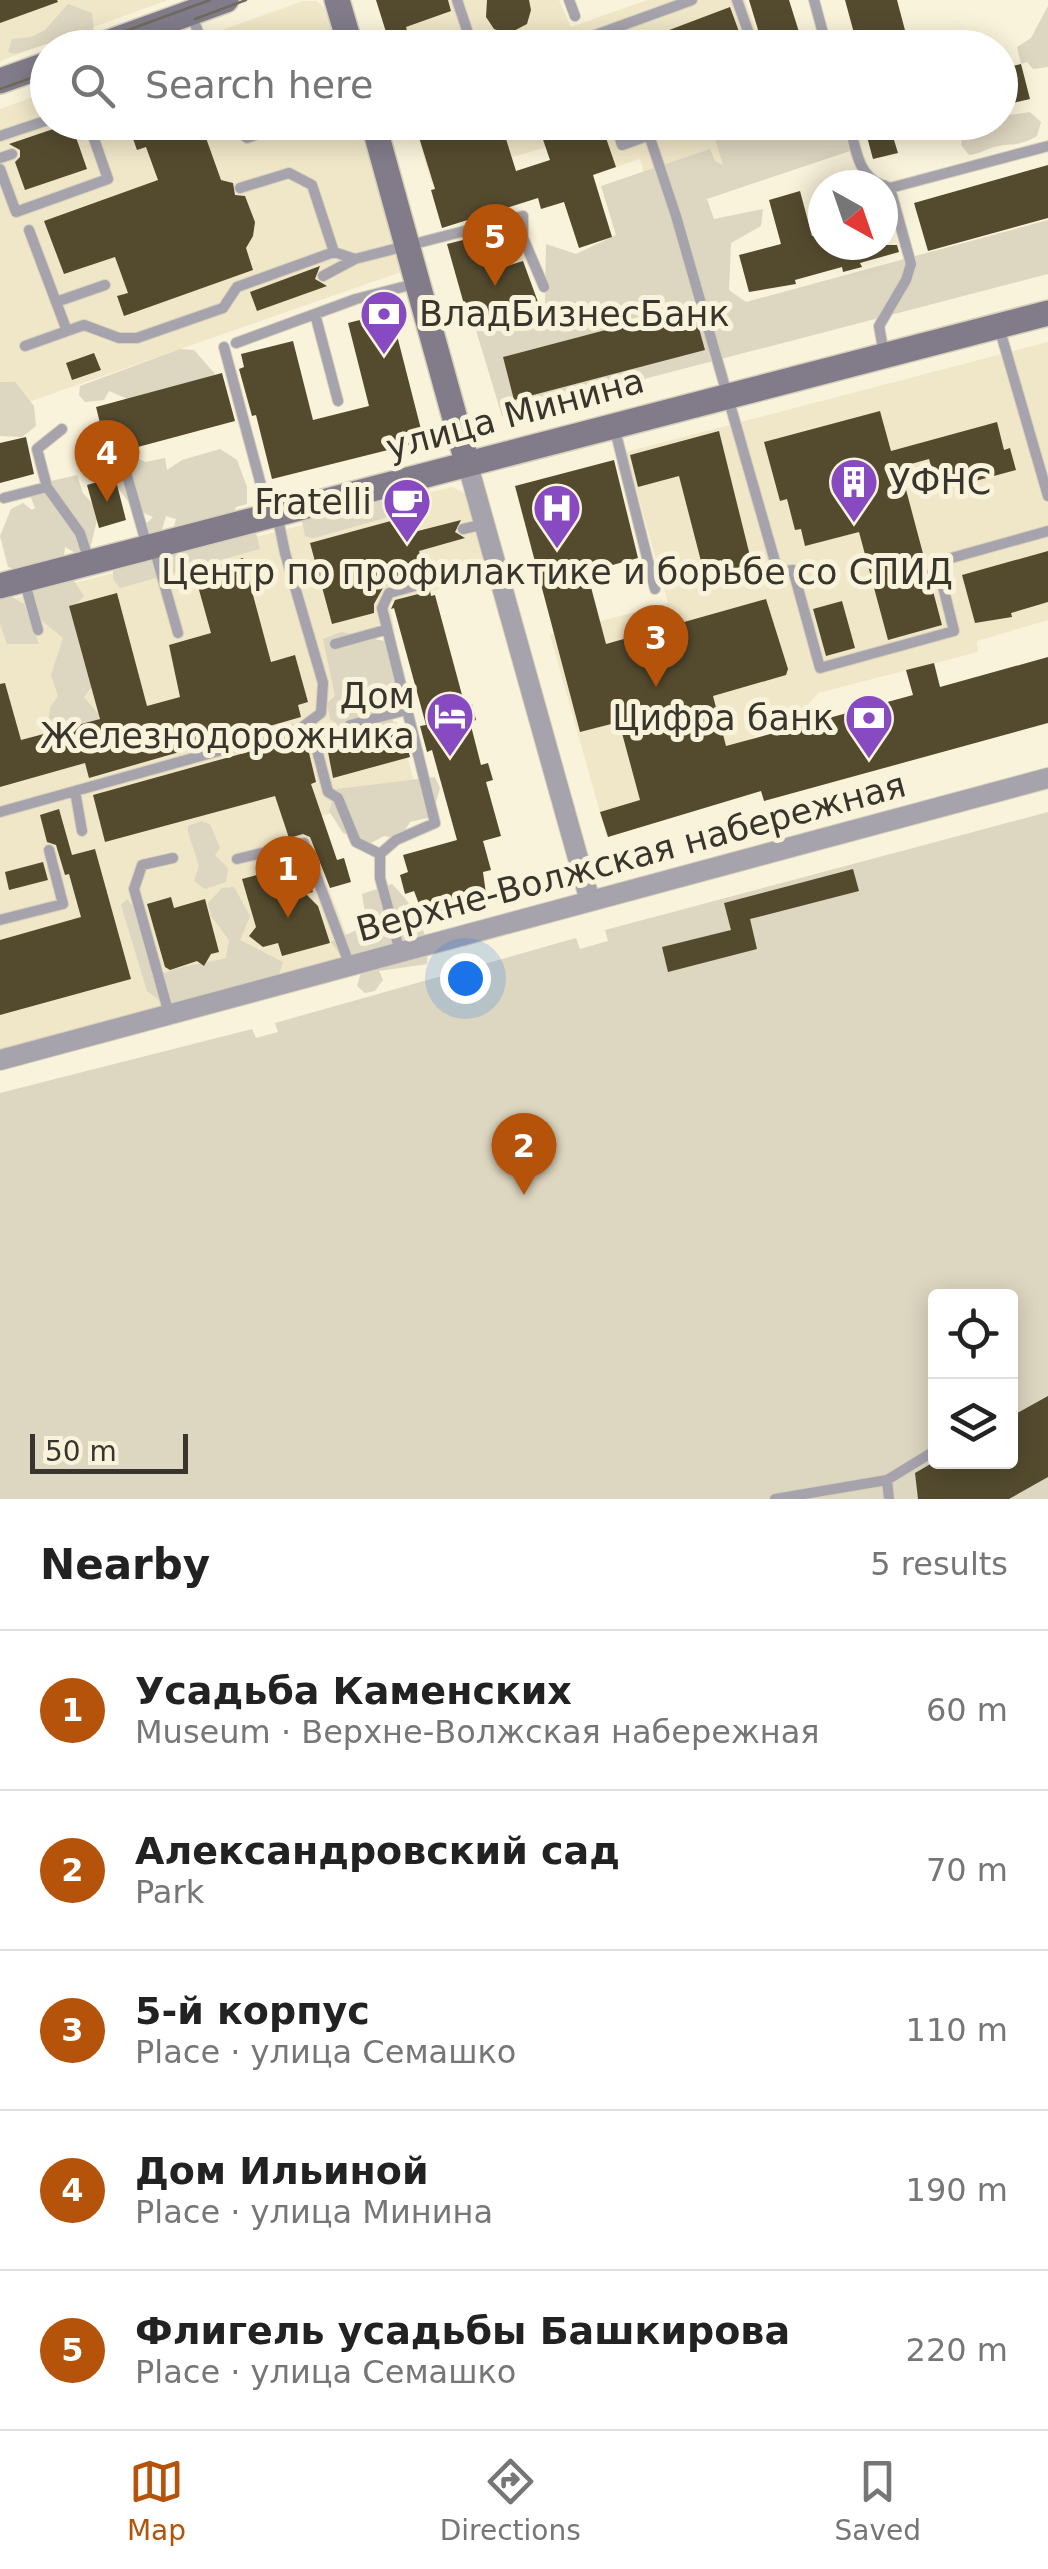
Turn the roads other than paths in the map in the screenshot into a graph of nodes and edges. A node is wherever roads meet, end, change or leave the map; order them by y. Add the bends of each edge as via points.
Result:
1 (226, 0) edge
2 (337, 0) edge
3 (457, 0) edge
4 (569, 0) edge
5 (692, 0) edge
6 (736, 0) edge
7 (814, 0) edge
8 (191, 12) junction
9 (575, 16) dead end
10 (142, 30) edge
11 (198, 30) edge
12 (346, 30) edge
13 (467, 30) edge
14 (609, 30) edge
15 (747, 30) edge
16 (822, 30) edge
17 (30, 70) edge
18 (0, 81) edge
19 (30, 126) edge
20 (0, 136) edge
21 (94, 140) edge
22 (378, 140) edge
23 (652, 140) edge
24 (854, 140) edge
25 (1048, 146) edge
26 (0, 169) edge
27 (863, 170) edge
28 (898, 183) edge
29 (240, 188) dead end
30 (898, 225) edge
31 (29, 230) dead end
32 (408, 244) junction
33 (334, 252) junction
34 (355, 259) junction
35 (323, 276) dead end
36 (419, 282) junction
37 (105, 285) dead end
38 (544, 287) dead end
39 (56, 302) junction
40 (1048, 313) edge
41 (316, 314) junction
42 (999, 326) junction
43 (67, 331) junction
44 (236, 343) dead end
45 (25, 346) dead end
46 (224, 348) dead end
47 (884, 356) junction
48 (726, 395) junction
49 (338, 402) dead end
50 (614, 424) junction
51 (62, 429) dead end
52 (467, 462) junction
53 (124, 465) dead end
54 (46, 487) junction
55 (1048, 496) edge
56 (4, 498) dead end
57 (273, 514) junction
58 (485, 524) junction
59 (463, 529) dead end
60 (1048, 531) edge
61 (150, 546) junction
62 (89, 562) junction
63 (496, 564) junction
64 (12, 583) edge
65 (655, 589) dead end
66 (38, 630) dead end
67 (385, 630) junction
68 (178, 633) dead end
69 (335, 644) dead end
70 (406, 710) junction
71 (350, 725) dead end
72 (336, 733) dead end
73 (1048, 778) edge
74 (74, 792) junction
75 (0, 812) edge
76 (82, 830) dead end
77 (49, 850) dead end
78 (380, 854) junction
79 (173, 858) dead end
80 (237, 859) dead end
81 (590, 901) junction
82 (0, 920) edge
83 (400, 952) junction
84 (350, 966) junction
85 (169, 1015) junction
86 (0, 1060) edge
87 (928, 1455) edge
88 (887, 1480) junction
89 (775, 1499) edge
90 (889, 1499) edge

1 - 8 street
2 - 12 street
3 - 13 lane
4 - 9 lane
5 - 14 lane
6 - 15 lane
7 - 16 lane
8 - 10 street
8 - 11 lane
17 - 18 street
19 - 20 lane
21 - 26 lane via 108,179 16,212
22 - 32 street
23 - 48 lane
24 - 27 lane
25 - 28 lane
29 - 33 lane via 289,173 312,185
30 - 47 lane via 911,264 879,326
31 - 39 lane
32 - 34 lane
32 - 36 street
32 - 38 lane via 523,216 523,238
33 - 34 lane
33 - 43 lane via 238,287 223,308 137,338 84,325
34 - 35 lane
36 - 41 lane
36 - 52 street
37 - 39 lane
39 - 43 lane
40 - 42 street, улица Минина
41 - 44 lane
41 - 49 lane
42 - 47 street, улица Минина
42 - 55 lane
43 - 45 lane
46 - 57 lane
47 - 48 street, улица Минина
48 - 50 street, улица Минина
48 - 60 lane via 778,572 793,570 820,668 954,631 937,562
50 - 52 street, улица Минина
50 - 65 lane
51 - 54 lane via 37,449
52 - 57 street, улица Минина
52 - 58 street
53 - 61 lane
54 - 56 lane
54 - 62 lane via 80,533
57 - 61 street, улица Минина
57 - 74 lane via 323,683 322,714 301,728
58 - 59 lane
58 - 63 street
61 - 62 street, улица Минина
61 - 68 lane
62 - 64 street, улица Минина
63 - 67 lane via 389,593 382,608
63 - 81 street
64 - 66 lane
67 - 69 lane
67 - 70 lane
70 - 71 lane
70 - 78 lane via 435,824
72 - 78 lane via 317,750 328,792 338,798 356,842
73 - 81 street, Верхне-Волжская набережная
74 - 75 lane
74 - 76 lane
77 - 82 lane via 63,904
78 - 83 lane
79 - 85 lane via 142,865 134,889
80 - 84 lane via 304,843
81 - 83 street, Верхне-Волжская набережная
83 - 84 street, Верхне-Волжская набережная
84 - 85 street, Верхне-Волжская набережная
85 - 86 street, Верхне-Волжская набережная
87 - 88 lane
88 - 89 lane
88 - 90 lane

